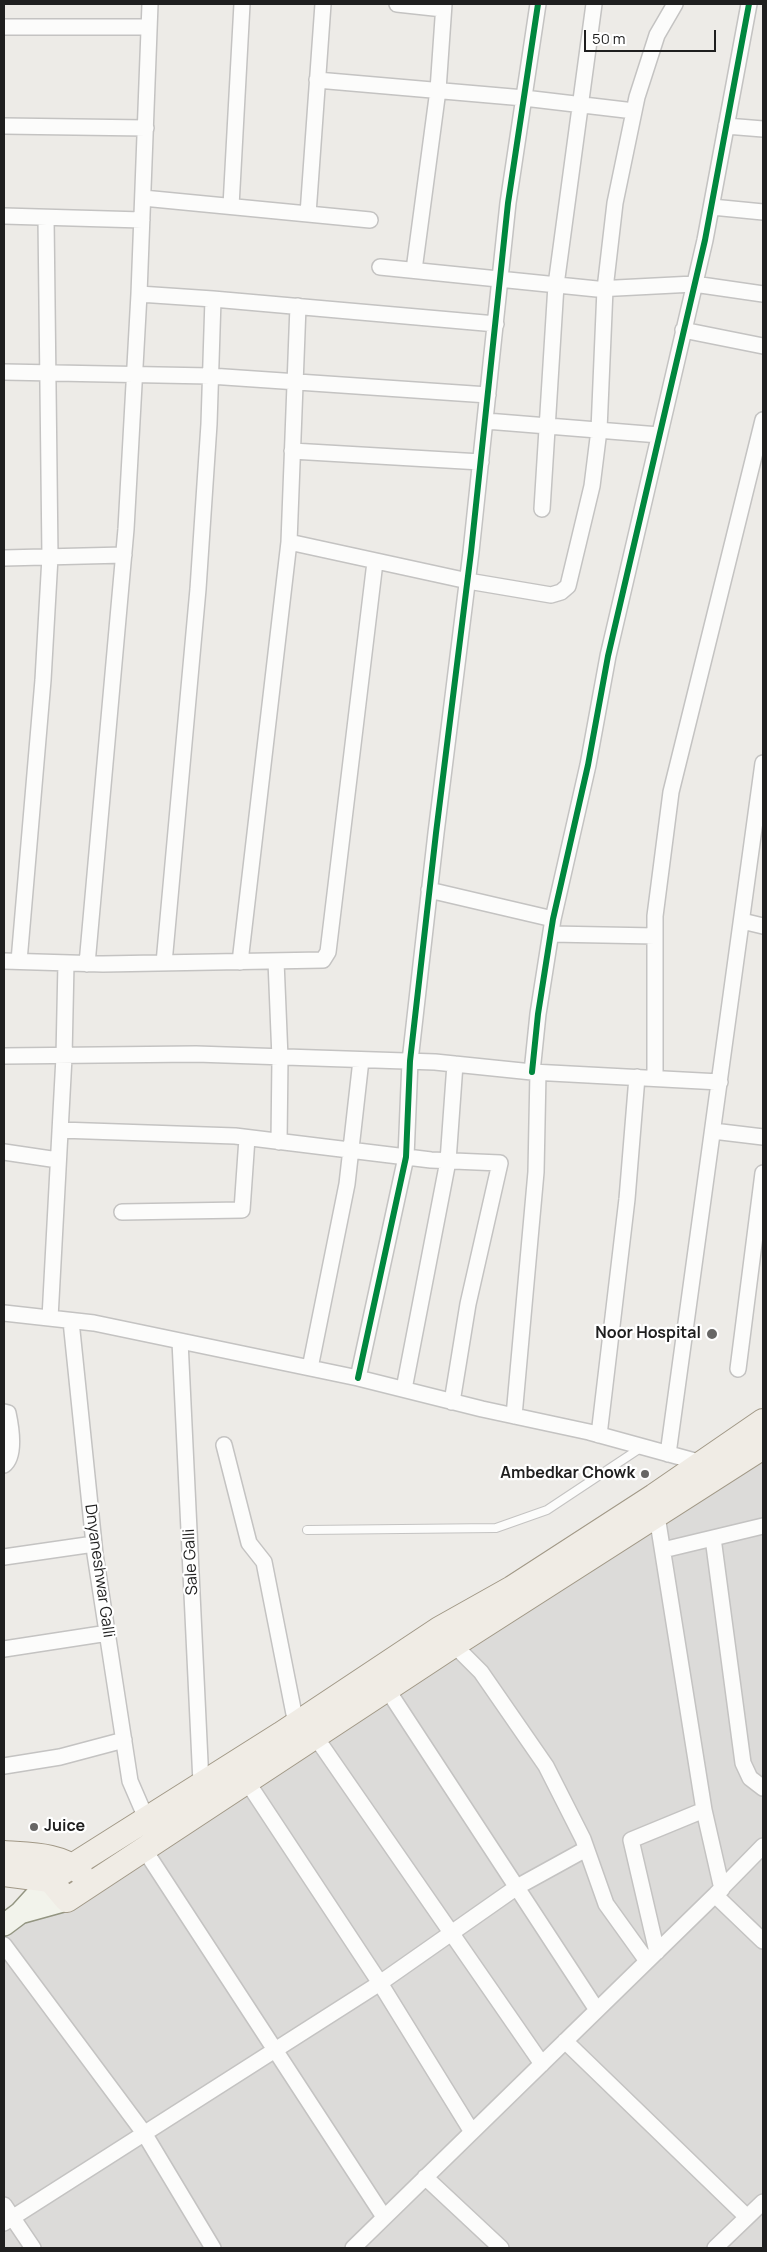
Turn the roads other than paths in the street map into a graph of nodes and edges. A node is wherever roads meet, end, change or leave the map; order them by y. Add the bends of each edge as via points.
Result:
1 (150, 4) edge
2 (242, 4) edge
3 (323, 4) edge
4 (397, 4) edge
5 (538, 4) edge
6 (594, 4) edge
7 (674, 4) edge
8 (748, 4) edge
9 (444, 6) edge
10 (4, 27) edge
11 (149, 27) junction
12 (317, 80) junction
13 (438, 90) junction
14 (524, 98) junction
15 (580, 104) junction
16 (634, 110) junction
17 (4, 126) edge
18 (726, 126) junction
19 (146, 128) junction
20 (763, 129) edge
21 (143, 198) junction
22 (231, 206) junction
23 (712, 207) junction
24 (763, 212) edge
25 (308, 214) junction
26 (4, 216) edge
27 (46, 218) junction
28 (142, 220) junction
29 (370, 220) dead end
30 (380, 266) dead end
31 (414, 270) junction
32 (500, 279) junction
33 (694, 284) junction
34 (556, 285) junction
35 (605, 289) junction
36 (139, 294) junction
37 (763, 294) edge
38 (213, 299) junction
39 (298, 306) junction
40 (496, 324) junction
41 (683, 330) junction
42 (763, 346) edge
43 (4, 372) edge
44 (48, 372) junction
45 (135, 375) junction
46 (210, 376) junction
47 (295, 382) junction
48 (488, 395) junction
49 (763, 420) edge
50 (486, 421) junction
51 (548, 426) junction
52 (599, 430) junction
53 (659, 435) junction
54 (292, 451) junction
55 (481, 462) junction
56 (542, 509) dead end
57 (289, 542) junction
58 (124, 555) junction
59 (50, 557) junction
60 (4, 558) edge
61 (375, 562) junction
62 (468, 581) junction
63 (763, 763) edge
64 (760, 808) edge
65 (429, 890) junction
66 (553, 919) junction
67 (742, 921) junction
68 (763, 926) edge
69 (551, 934) junction
70 (655, 936) junction
71 (11, 961) edge
72 (276, 961) junction
73 (240, 962) junction
74 (66, 963) junction
75 (164, 963) junction
76 (86, 964) junction
77 (4, 1056) edge
78 (64, 1057) junction
79 (280, 1058) junction
80 (361, 1060) junction
81 (410, 1061) junction
82 (455, 1064) junction
83 (535, 1072) junction
84 (637, 1077) junction
85 (655, 1078) junction
86 (720, 1082) junction
87 (60, 1130) junction
88 (713, 1131) junction
89 (763, 1137) edge
90 (247, 1138) junction
91 (279, 1142) junction
92 (351, 1151) junction
93 (4, 1152) edge
94 (406, 1158) junction
95 (58, 1160) junction
96 (448, 1161) junction
97 (763, 1173) edge
98 (122, 1212) dead end
99 (4, 1313) edge
100 (50, 1318) junction
101 (71, 1321) junction
102 (180, 1341) junction
103 (310, 1368) junction
104 (738, 1370) dead end
105 (358, 1378) junction
106 (404, 1389) junction
107 (452, 1402) junction
108 (4, 1412) edge
109 (514, 1416) junction
110 (763, 1421) edge
111 (599, 1435) junction
112 (224, 1445) dead end
113 (763, 1446) edge
114 (642, 1447) junction
115 (668, 1454) junction
116 (702, 1463) junction
117 (4, 1466) edge
118 (657, 1516) junction
119 (763, 1526) edge
120 (307, 1530) dead end
121 (713, 1538) junction
122 (94, 1544) junction
123 (663, 1550) junction
124 (4, 1557) edge
125 (108, 1633) junction
126 (454, 1645) junction
127 (4, 1649) edge
128 (387, 1689) junction
129 (306, 1730) junction
130 (124, 1740) junction
131 (4, 1766) edge
132 (246, 1780) junction
133 (201, 1783) junction
134 (763, 1788) edge
135 (704, 1810) junction
136 (146, 1818) junction
137 (763, 1846) edge
138 (586, 1848) junction
139 (144, 1849) junction
140 (4, 1853) edge
141 (72, 1865) junction
142 (4, 1874) edge
143 (50, 1880) junction
144 (92, 1884) junction
145 (517, 1887) junction
146 (718, 1892) junction
147 (67, 1900) junction
148 (12, 1919) edge
149 (452, 1932) junction
150 (763, 1941) edge
151 (4, 1945) edge
152 (652, 1956) junction
153 (380, 1983) junction
154 (597, 2010) junction
155 (564, 2041) junction
156 (275, 2050) junction
157 (542, 2064) junction
158 (472, 2132) junction
159 (144, 2134) junction
160 (425, 2178) junction
161 (763, 2202) edge
162 (6, 2215) edge
163 (384, 2217) junction
164 (747, 2217) junction
165 (33, 2248) edge
166 (213, 2248) edge
167 (353, 2248) edge
168 (501, 2248) edge
169 (715, 2248) edge

1 - 11 street
2 - 22 street
3 - 12 street
4 - 9 street
5 - 14 street
6 - 15 street
7 - 16 street via 657,35
8 - 18 street
9 - 13 street
10 - 11 street
11 - 19 street
12 - 13 street
12 - 25 street
13 - 14 street
13 - 31 street
14 - 15 street
14 - 32 street
15 - 16 street
15 - 34 street
16 - 35 street via 615,203
17 - 19 street
18 - 20 street
18 - 23 street
19 - 21 street
21 - 22 street
21 - 28 street
22 - 25 street
23 - 24 street
23 - 33 street
25 - 29 street
26 - 27 street
27 - 28 street
27 - 44 street
28 - 36 street
30 - 31 street
31 - 32 street
32 - 34 street
32 - 40 street
33 - 35 street
33 - 37 street
33 - 41 street
34 - 35 street
34 - 51 street
35 - 52 street
36 - 38 street
36 - 45 street
38 - 39 street
38 - 46 street
39 - 40 street
39 - 47 street
40 - 48 street
41 - 42 street
41 - 53 street
43 - 44 street
44 - 45 street
44 - 59 street
45 - 46 street
45 - 58 street
46 - 47 street
46 - 75 street via 198,589
47 - 48 street
47 - 54 street
48 - 50 street
49 - 70 street via 671,792
50 - 51 street
50 - 55 street
51 - 52 street
51 - 56 street
52 - 53 street
52 - 62 street via 590,496 568,586 551,595
53 - 66 street via 608,656 588,765
54 - 55 street
54 - 57 street
55 - 62 street
57 - 61 street
57 - 73 street
58 - 59 street
58 - 76 street
59 - 60 street
59 - 71 street via 43,680
61 - 62 street
61 - 72 street via 328,952 323,960
62 - 65 street
63 - 64 street
64 - 67 street
65 - 66 street
65 - 81 street
66 - 69 street
67 - 68 street
67 - 86 street
69 - 70 street
69 - 83 street via 538,1014
70 - 85 street
71 - 74 street
72 - 73 street
72 - 79 street
73 - 75 street
74 - 76 street
74 - 78 street
75 - 76 street
77 - 78 street
78 - 79 street via 196,1054
78 - 87 street
79 - 80 street
79 - 91 street
80 - 81 street
80 - 92 street
81 - 82 street
81 - 94 street
82 - 83 street
82 - 96 street
83 - 84 street
83 - 109 street via 536,1172
84 - 85 street
84 - 111 street via 627,1198
85 - 86 street
86 - 88 street
87 - 90 street
87 - 95 street
88 - 89 street
88 - 115 street
90 - 91 street
90 - 98 street via 242,1210
91 - 92 street
92 - 94 street
92 - 103 street
93 - 95 street
94 - 96 street
94 - 105 street
95 - 100 street
96 - 106 street
96 - 107 street via 500,1163 468,1304
97 - 104 street
99 - 100 street
100 - 101 street
101 - 102 street
101 - 122 street, Dnyaneshwar Galli
102 - 103 street
102 - 133 street, Sale Galli
103 - 105 street
105 - 106 street
106 - 107 street
107 - 109 street
108 - 117 street via 8,1412 11,1425 11,1453
109 - 111 street
110 - 116 main road
111 - 114 street
112 - 129 street via 249,1543 264,1562
113 - 118 main road
114 - 115 street
114 - 120 lane via 548,1510 496,1528
115 - 116 street
116 - 129 main road via 512,1588 439,1629
118 - 123 street
118 - 126 main road
119 - 121 street
121 - 123 street
121 - 134 street via 743,1763 750,1778
122 - 124 street
122 - 125 street, Dnyaneshwar Galli
123 - 135 street
125 - 127 street
125 - 130 street, Dnyaneshwar Galli
126 - 128 main road
126 - 138 street via 481,1672 546,1766
128 - 129 main road
128 - 145 street
129 - 132 main road
129 - 133 main road
129 - 149 street
130 - 131 street via 60,1757
130 - 136 street, Dnyaneshwar Galli via 130,1781
132 - 139 main road
132 - 153 street
133 - 136 main road
135 - 146 street
135 - 152 street via 632,1840
136 - 141 main road
137 - 146 street
138 - 145 street
138 - 152 street via 606,1904
139 - 144 main road
139 - 156 street
140 - 141 main road via 42,1856
141 - 143 main road
141 - 144 main road
142 - 143 main road
143 - 147 main road
143 - 148 main road
144 - 147 main road
145 - 149 street
145 - 154 street
146 - 150 street
146 - 152 street
147 - 148 main road
149 - 153 street
149 - 157 street
151 - 159 street
152 - 154 street
153 - 156 street
153 - 158 street
154 - 155 street
155 - 157 street
155 - 164 street
156 - 159 street
156 - 163 street
157 - 158 street
158 - 160 street
159 - 162 street
159 - 166 street
160 - 163 street
160 - 168 street
161 - 164 street
162 - 165 street
163 - 167 street
164 - 169 street

